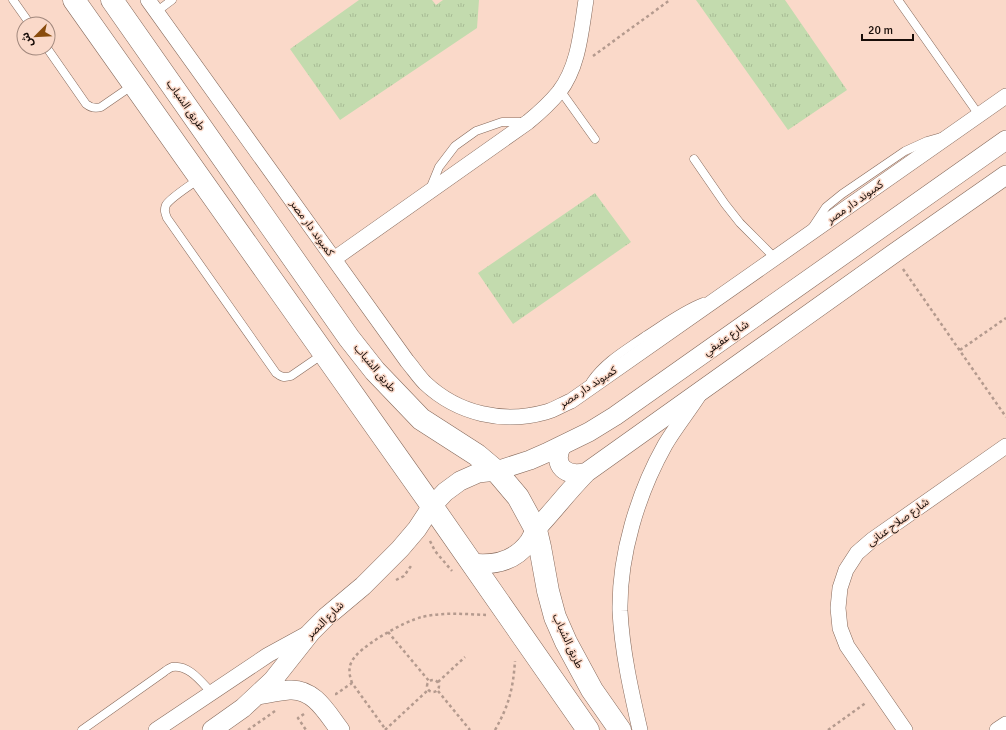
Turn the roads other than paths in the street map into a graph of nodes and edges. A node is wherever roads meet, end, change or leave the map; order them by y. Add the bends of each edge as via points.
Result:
1 (13, 0) edge
2 (74, 0) edge
3 (112, 0) edge
4 (172, 0) edge
5 (586, 0) edge
6 (898, 0) edge
7 (152, 6) edge
8 (24, 16) edge
9 (53, 56) edge
10 (134, 84) junction
11 (560, 90) junction
12 (1006, 96) edge
13 (979, 115) junction
14 (528, 122) junction
15 (596, 139) dead end
16 (1006, 140) edge
17 (694, 159) dead end
18 (1006, 175) edge
19 (200, 178) junction
20 (942, 186) junction
21 (429, 192) junction
22 (958, 208) junction
23 (775, 258) junction
24 (334, 259) junction
25 (324, 353) junction
26 (702, 390) junction
27 (562, 445) junction
28 (1006, 446) edge
29 (496, 471) junction
30 (587, 472) junction
31 (432, 506) junction
32 (536, 530) junction
33 (464, 569) junction
34 (311, 632) junction
35 (212, 693) junction
36 (258, 695) junction
37 (1006, 724) edge
38 (82, 730) edge
39 (156, 730) edge
40 (212, 730) edge
41 (340, 730) edge
42 (588, 730) edge
43 (620, 730) edge
44 (640, 730) edge
45 (905, 730) edge
46 (997, 730) edge

1 - 8 lane
2 - 10 main road
3 - 29 main road, طريق الشباب via 375,371 421,419 477,455
4 - 7 lane
5 - 11 street via 578,50 571,71
6 - 13 lane
7 - 24 street, كمبوند دار مصر
9 - 10 lane via 90,108 101,107
10 - 19 main road
11 - 14 street via 545,108
11 - 15 lane
12 - 13 street, كمبوند دار مصر
13 - 23 street, كمبوند دار مصر
14 - 21 street
14 - 21 lane via 502,122 476,131 455,146 439,167
16 - 20 street, شارع عفيفي
17 - 23 lane via 740,223
18 - 22 street
19 - 25 main road
19 - 25 lane via 170,201 165,212 276,373 280,377 291,376
20 - 22 street
20 - 27 street, شارع عفيفي via 644,396 589,432
21 - 24 street
22 - 26 street
23 - 24 street, كمبوند دار مصر via 571,401 547,412 521,417 495,417 469,410 445,399 425,382 407,361
25 - 31 main road
26 - 30 street
26 - 44 street via 665,445 646,485 632,525 623,567 620,610 624,650
27 - 29 street, شارع عفيفي via 530,460
27 - 30 street via 558,457 562,468 566,472 578,475
28 - 45 street, شارع صلاح عنانى via 872,540 857,554 846,570 840,588 840,628 847,646
29 - 31 street, شارع عفيفي via 478,473 460,480
29 - 32 main road, طريق الشباب via 518,497
30 - 32 street
31 - 33 main road
31 - 34 street, شارع النصر via 417,529 382,568
32 - 33 street via 529,542 510,558
32 - 43 main road, طريق الشباب via 548,591 566,642 592,690
33 - 42 main road
34 - 35 street via 268,654
34 - 36 street, شارع النصر via 286,665
35 - 38 lane via 191,672 182,667 172,667
35 - 39 street
36 - 40 street, شارع النصر
36 - 41 street via 290,690 303,692 315,698
37 - 46 street

